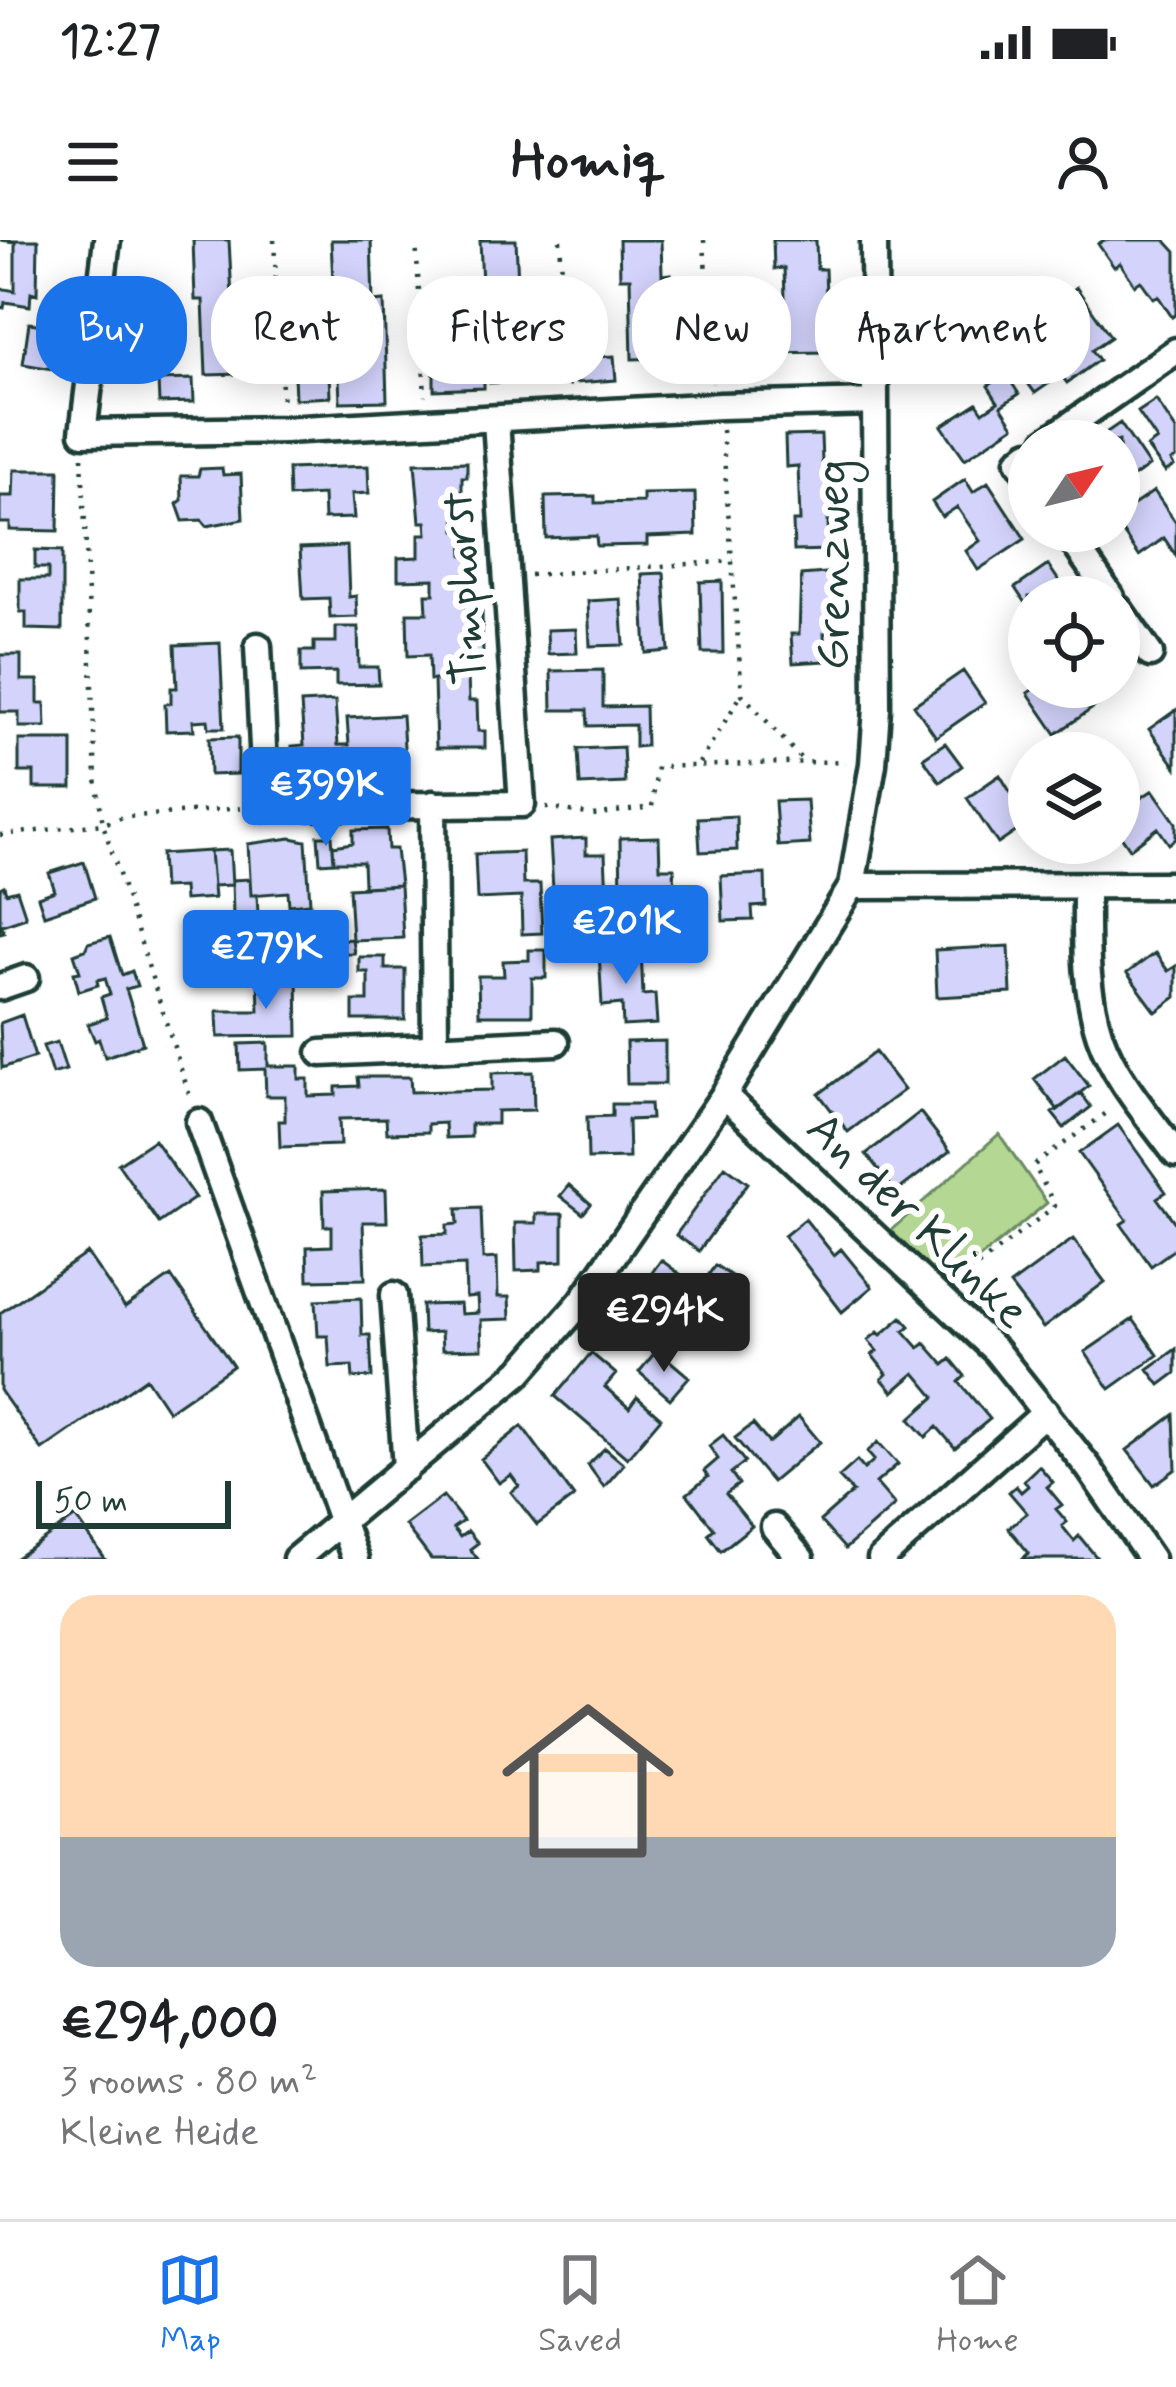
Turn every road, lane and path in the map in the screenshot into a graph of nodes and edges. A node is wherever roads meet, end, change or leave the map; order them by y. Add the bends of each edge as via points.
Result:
1 (107, 240) edge
2 (274, 240) edge
3 (416, 240) edge
4 (560, 240) edge
5 (704, 240) edge
6 (874, 240) edge
7 (1176, 350) edge
8 (875, 402) junction
9 (720, 406) junction
10 (570, 415) junction
11 (1077, 420) edge
12 (496, 422) junction
13 (427, 424) junction
14 (284, 430) junction
15 (83, 434) junction
16 (734, 561) junction
17 (505, 577) junction
18 (1140, 639) edge
19 (258, 646) dead end
20 (1150, 654) dead end
21 (742, 694) junction
22 (804, 762) junction
23 (698, 763) junction
24 (873, 764) junction
25 (433, 804) junction
26 (522, 804) junction
27 (266, 807) junction
28 (104, 824) junction
29 (0, 835) edge
30 (1176, 885) edge
31 (852, 886) junction
32 (1086, 888) junction
33 (26, 978) dead end
34 (0, 987) edge
35 (556, 1042) dead end
36 (435, 1047) junction
37 (321, 1053) dead end
38 (1131, 1094) junction
39 (724, 1095) junction
40 (200, 1122) joint
41 (1176, 1154) edge
42 (394, 1295) dead end
43 (940, 1295) junction
44 (1046, 1412) junction
45 (406, 1468) junction
46 (344, 1520) junction
47 (774, 1527) dead end
48 (296, 1559) edge
49 (355, 1559) edge
50 (801, 1559) edge
51 (880, 1559) edge
52 (1151, 1559) edge

1 - 15 street
2 - 14 path
3 - 13 path
4 - 10 path
5 - 9 path via 712,391
6 - 8 street, Grenzweg
7 - 11 street
8 - 9 street
8 - 24 street, Grenzweg
9 - 10 street
9 - 16 path
10 - 12 street
12 - 13 street
12 - 17 street, Timphorst
13 - 14 street
14 - 15 street
15 - 28 path
16 - 17 path
16 - 21 path
17 - 26 street, Timphorst
18 - 20 street
19 - 27 street
21 - 22 path
21 - 23 path
22 - 23 path
22 - 24 path
23 - 26 path via 657,767 652,807 593,815
24 - 31 street, Grenzweg
25 - 26 street
25 - 27 street
25 - 36 street
27 - 28 path
28 - 29 path
28 - 40 path
30 - 32 street
31 - 32 street
31 - 39 street
32 - 38 street via 1085,962 1100,1036
33 - 34 street
35 - 36 street
36 - 37 street
38 - 41 street
38 - 43 path via 1034,1166 1055,1206
39 - 43 street, An der Klinke
39 - 45 street via 582,1301 520,1372
40 - 46 street
42 - 45 street
43 - 44 street, An der Klinke
44 - 51 street
44 - 52 street, An der Klinke
45 - 46 street
46 - 48 street
46 - 49 street
47 - 50 street

